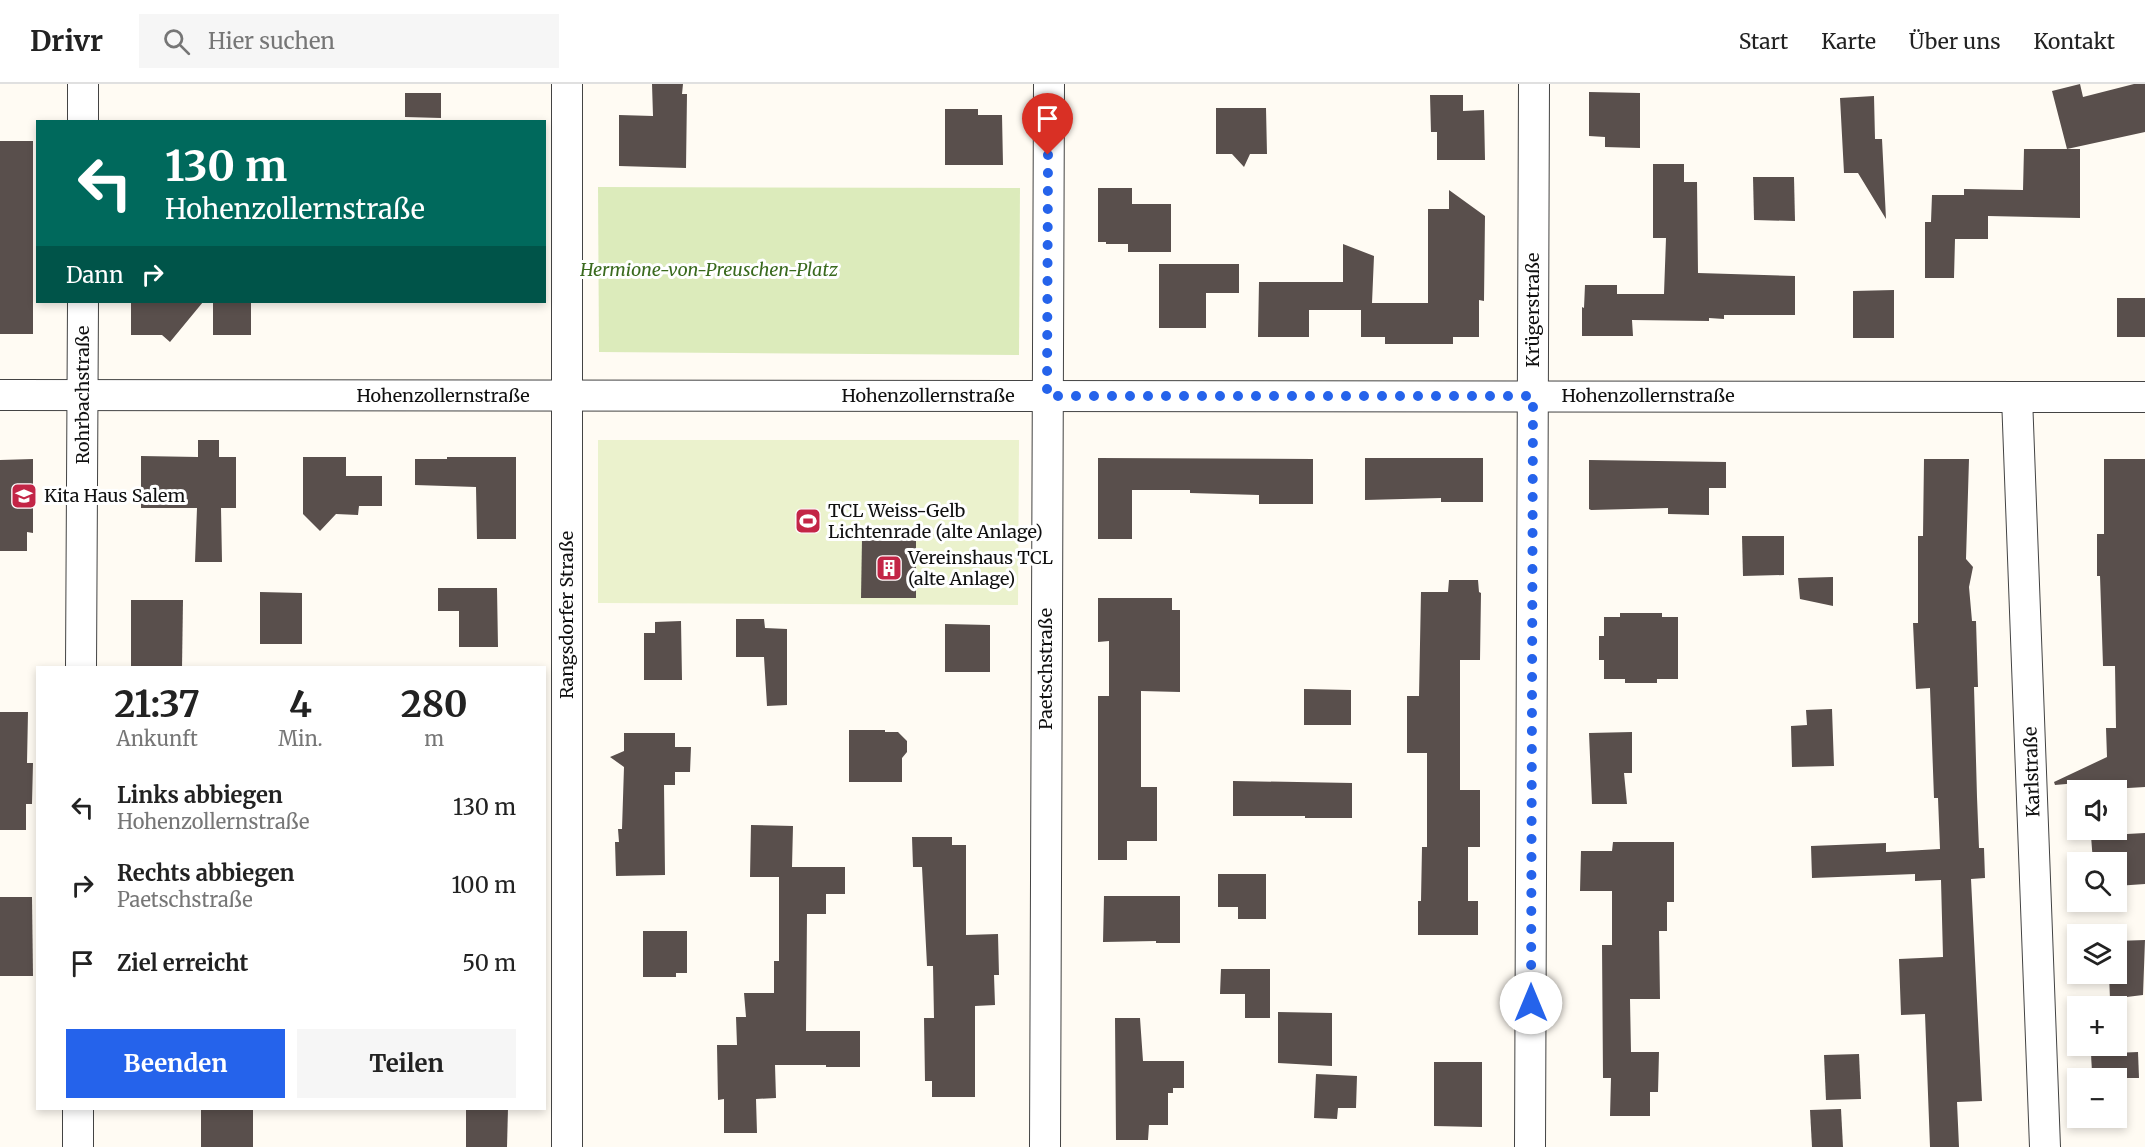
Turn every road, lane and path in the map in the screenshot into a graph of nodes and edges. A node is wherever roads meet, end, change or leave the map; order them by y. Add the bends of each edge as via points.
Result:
1 (84, 84) edge
2 (567, 84) edge
3 (1049, 84) edge
4 (1534, 84) edge
5 (83, 120) edge
6 (83, 303) edge
7 (0, 395) edge
8 (83, 395) junction
9 (566, 396) junction
10 (1047, 396) junction
11 (1533, 396) junction
12 (2017, 397) junction
13 (2145, 397) edge
14 (81, 666) edge
15 (78, 1110) edge
16 (78, 1147) edge
17 (567, 1147) edge
18 (1045, 1147) edge
19 (1530, 1147) edge
20 (2045, 1147) edge

1 - 5 street
2 - 9 street, Rangsdorfer Straße
3 - 10 street, Paetschstraße
4 - 11 street, Krügerstraße
6 - 8 street, Rohrbachstraße
7 - 8 street, Hohenzollernstraße
8 - 9 street, Hohenzollernstraße
8 - 14 street, Rohrbachstraße
9 - 10 street, Hohenzollernstraße
9 - 17 street, Rangsdorfer Straße
10 - 11 street, Hohenzollernstraße
10 - 18 street, Paetschstraße
11 - 12 street, Hohenzollernstraße
11 - 19 street, Krügerstraße
12 - 13 street, Hohenzollernstraße
12 - 20 street, Karlstraße
15 - 16 street

